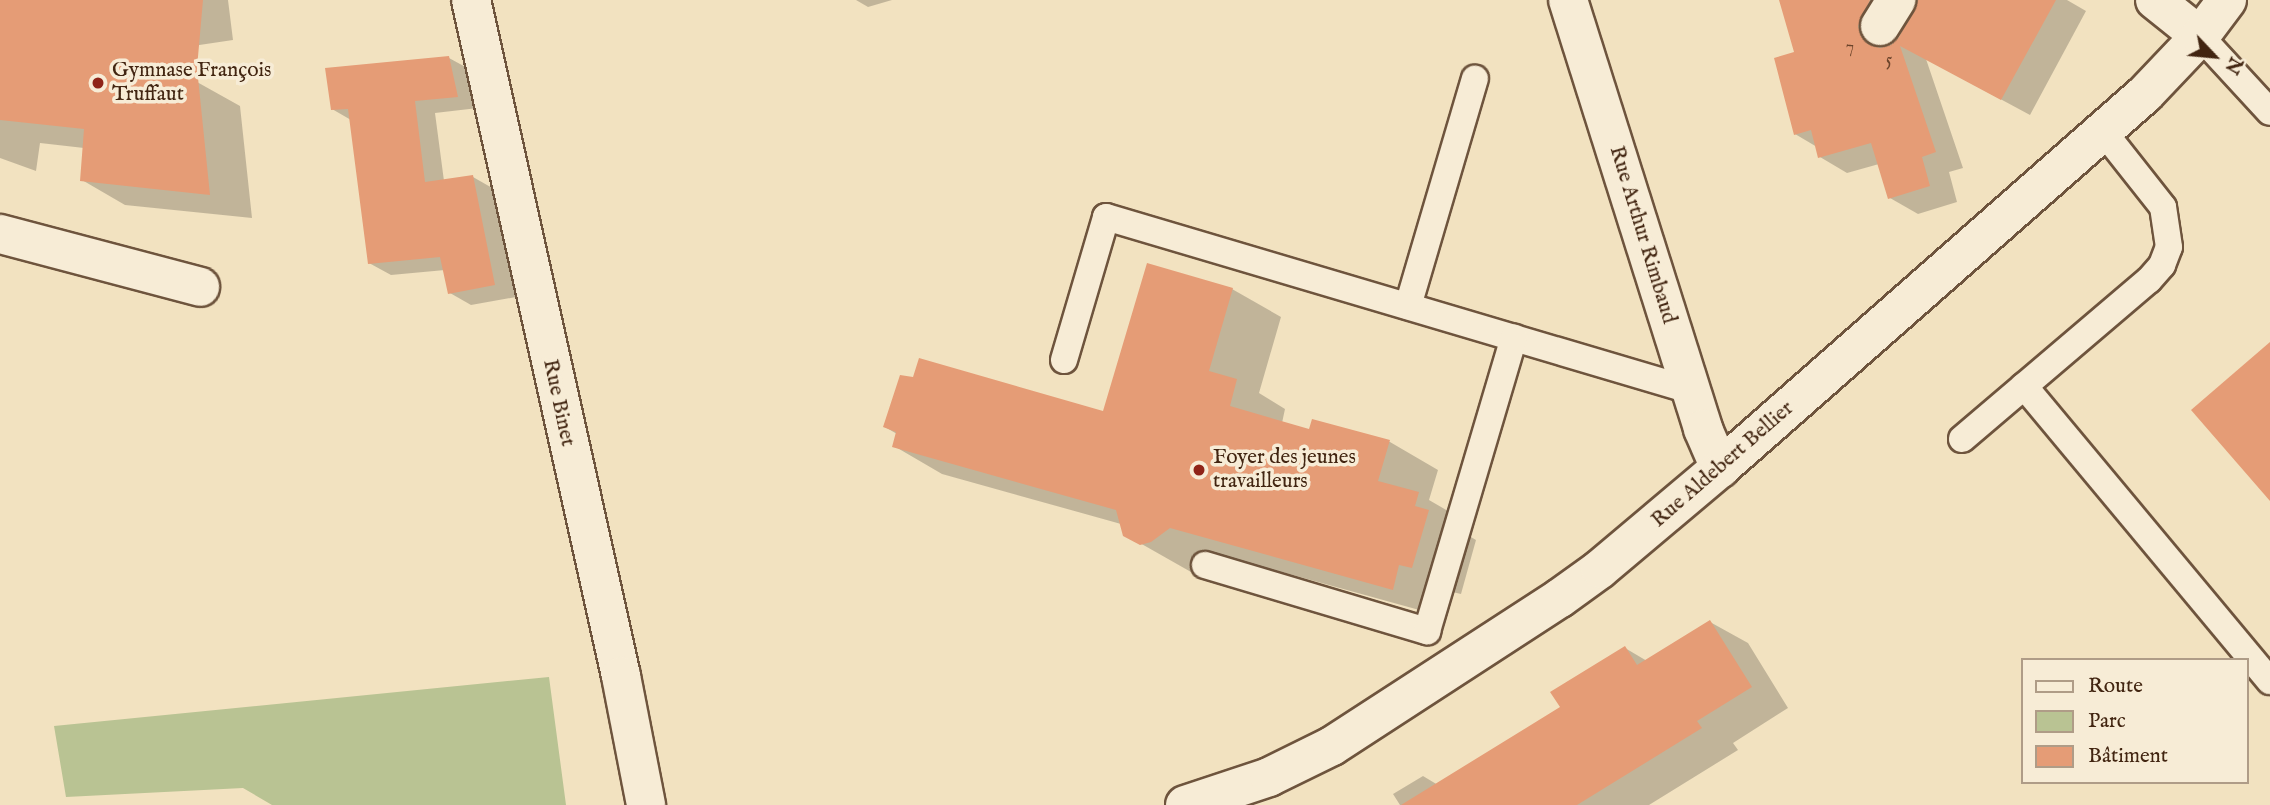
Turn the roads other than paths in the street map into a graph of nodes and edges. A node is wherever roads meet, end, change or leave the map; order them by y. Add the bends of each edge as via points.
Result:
1 (471, 0) edge
2 (1568, 0) edge
3 (2155, 0) edge
4 (2227, 0) edge
5 (2200, 36) junction
6 (1475, 79) dead end
7 (2270, 111) edge
8 (2103, 131) junction
9 (0, 234) edge
10 (200, 287) dead end
11 (1408, 306) junction
12 (1514, 338) junction
13 (1064, 360) dead end
14 (2024, 386) junction
15 (1690, 390) junction
16 (1962, 439) dead end
17 (1720, 468) junction
18 (1205, 565) dead end
19 (2270, 681) edge
20 (646, 805) edge
21 (1185, 805) edge

1 - 20 street, Rue Binet
2 - 15 street, Rue Arthur Rimbaud
3 - 5 street
4 - 5 street, Rue Aldebert Bellier
5 - 7 lane
5 - 8 street, Rue Aldebert Bellier
6 - 11 lane
8 - 14 lane via 2163,207 2169,247 2148,280
8 - 17 street, Rue Aldebert Bellier
9 - 10 street
11 - 12 lane
11 - 13 lane via 1106,217
12 - 15 lane
12 - 18 lane via 1427,631
14 - 16 lane
14 - 19 lane
15 - 17 street, Rue Arthur Rimbaud
17 - 21 street, Rue Aldebert Bellier via 1560,598 1332,746 1269,777

